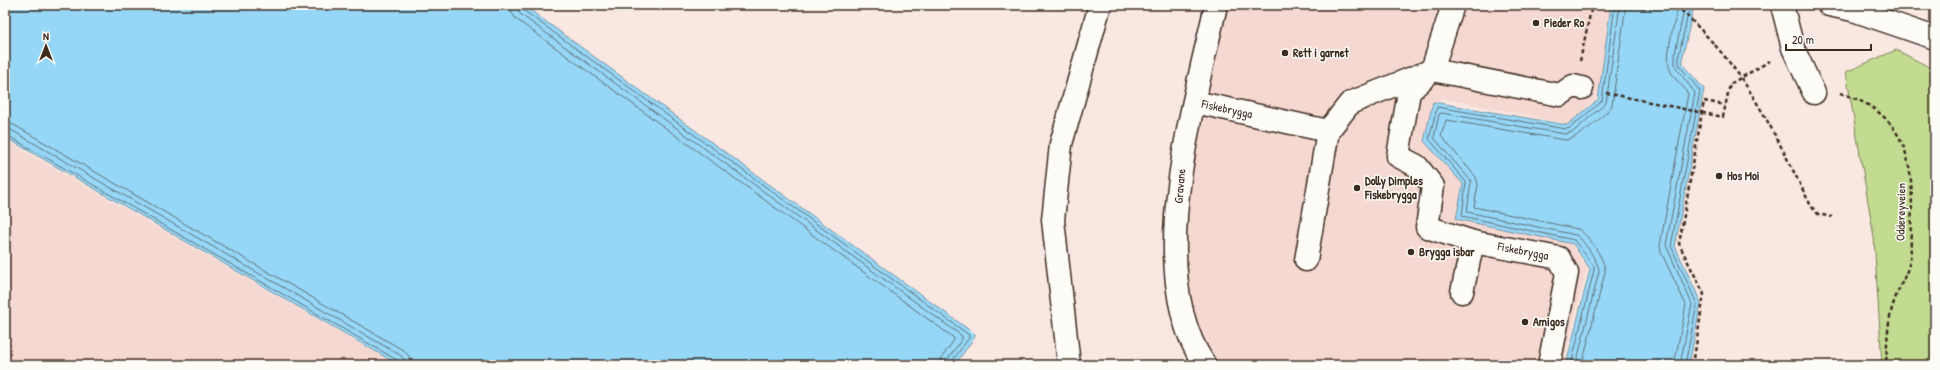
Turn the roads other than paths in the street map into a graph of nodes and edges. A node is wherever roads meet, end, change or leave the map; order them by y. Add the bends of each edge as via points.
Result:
1 (1100, 5) edge
2 (1216, 5) edge
3 (1453, 5) edge
4 (1786, 5) edge
5 (1829, 5) edge
6 (1935, 38) edge
7 (1432, 70) junction
8 (1578, 87) road end
9 (1814, 94) road end
10 (1195, 102) junction
11 (1328, 131) junction
12 (1473, 242) junction
13 (1306, 260) dead end
14 (1462, 292) dead end
15 (1069, 365) edge
16 (1205, 365) edge
17 (1548, 365) edge

1 - 15 street via 1061,144 1053,220
2 - 10 street, Gravane
3 - 7 street, Fiskebrygga
4 - 9 street via 1793,48
5 - 6 street via 1860,12
7 - 8 street via 1560,95
7 - 11 street via 1350,103
7 - 12 street, Fiskebrygga via 1409,92 1398,156 1416,166 1433,186 1427,227
10 - 11 street, Fiskebrygga
10 - 16 street, Gravane via 1182,160 1175,264 1180,305 1194,349
11 - 13 street
12 - 14 street
12 - 17 street, Fiskebrygga via 1559,258 1567,273

